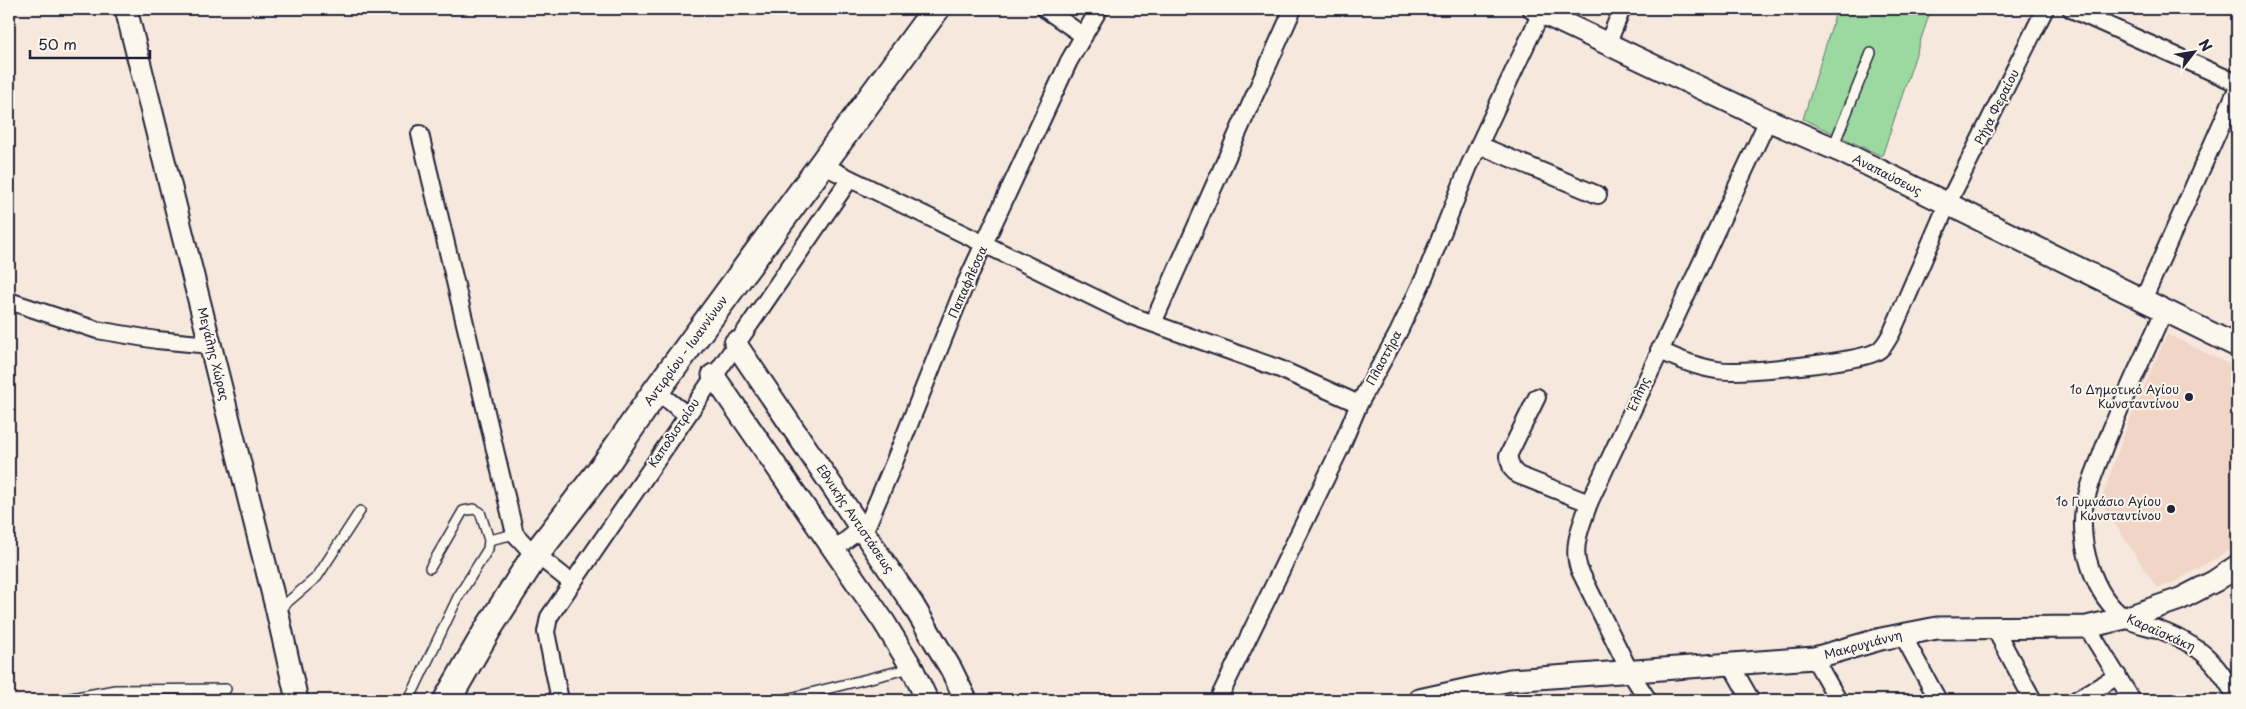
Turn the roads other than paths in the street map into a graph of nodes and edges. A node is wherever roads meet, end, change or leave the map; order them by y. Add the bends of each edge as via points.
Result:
1 (126, 9) edge
2 (936, 9) edge
3 (1046, 9) edge
4 (1099, 9) edge
5 (1293, 9) edge
6 (1622, 9) edge
7 (2046, 9) edge
8 (2071, 9) edge
9 (1538, 11) edge
10 (1084, 36) junction
11 (1607, 45) junction
12 (1871, 53) dead end
13 (2237, 83) edge
14 (2237, 89) edge
15 (1768, 120) junction
16 (420, 134) dead end
17 (1479, 145) junction
18 (1832, 148) junction
19 (822, 165) junction
20 (849, 180) junction
21 (1598, 195) dead end
22 (1947, 205) junction
23 (984, 246) junction
24 (2143, 300) junction
25 (9, 302) edge
26 (2164, 311) junction
27 (1153, 323) junction
28 (735, 344) junction
29 (211, 345) junction
30 (2237, 346) edge
31 (1659, 350) junction
32 (713, 375) junction
33 (656, 391) junction
34 (1537, 397) dead end
35 (1359, 404) junction
36 (686, 414) junction
37 (1590, 502) junction
38 (360, 511) dead end
39 (862, 529) junction
40 (515, 534) junction
41 (489, 540) junction
42 (835, 550) junction
43 (536, 554) junction
44 (2237, 566) edge
45 (430, 568) dead end
46 (572, 583) junction
47 (277, 611) junction
48 (2125, 618) junction
49 (2088, 627) junction
50 (1995, 629) junction
51 (1902, 634) junction
52 (1814, 658) junction
53 (1731, 665) junction
54 (912, 668) junction
55 (1630, 672) junction
56 (2118, 676) junction
57 (226, 688) dead end
58 (2237, 699) edge
59 (60, 700) edge
60 (297, 700) edge
61 (409, 700) edge
62 (447, 700) edge
63 (560, 700) edge
64 (782, 700) edge
65 (927, 700) edge
66 (966, 700) edge
67 (1218, 700) edge
68 (1419, 700) edge
69 (1648, 700) edge
70 (1751, 700) edge
71 (1838, 700) edge
72 (1938, 700) edge
73 (2033, 700) edge
74 (2076, 700) edge
75 (2132, 700) edge

1 - 29 street, Μεγάλης Χώρας
2 - 19 main road, Αντιρρίου - Ιωαννίνων
3 - 10 street
4 - 10 street, Παπαφλέσσα
5 - 27 street
6 - 11 street
7 - 22 street, Ρήγα Φεραίου
8 - 13 street
9 - 11 street, Αναπαύσεως
9 - 17 street, Πλαστήρα
10 - 23 street, Παπαφλέσσα via 1069,61
11 - 15 street, Αναπαύσεως
12 - 18 lane
14 - 24 street
15 - 18 street, Αναπαύσεως
15 - 31 street, Έλλης
16 - 40 street
17 - 21 street
17 - 35 street, Πλαστήρα via 1425,276
18 - 22 street, Αναπαύσεως
19 - 20 street
19 - 33 main road, Αντιρρίου - Ιωαννίνων
20 - 23 street
20 - 28 street, Καποδιστρίου
22 - 24 street, Αναπαύσεως
22 - 31 street, Ρήγα Φεραίου via 1892,332 1875,352 1812,364 1725,371 1699,366
23 - 27 street
23 - 39 street, Παπαφλέσσα via 964,287 868,523
24 - 26 street, Αναπαύσεως
25 - 29 street via 97,330
26 - 30 street, Αναπαύσεως
26 - 48 street, Καραϊσκάκη via 2106,439 2084,506 2085,539 2092,569 2107,600
27 - 35 street via 1280,369
28 - 32 street, Καποδιστρίου
28 - 39 street, Εθνικής Αντιστάσεως
29 - 47 street, Μεγάλης Χώρας
31 - 37 street, Έλλης
32 - 36 street, Καποδιστρίου
32 - 42 street
33 - 36 street
33 - 43 main road, Αντιρρίου - Ιωαννίνων via 607,462
34 - 37 street via 1508,456 1512,469 1518,475
35 - 67 street, Πλαστήρα via 1340,450
36 - 46 street, Καποδιστρίου
37 - 55 street, Έλλης via 1576,545 1576,559
38 - 47 lane via 316,577
39 - 42 street, Παπαφλέσσα
39 - 66 street, Εθνικής Αντιστάσεως via 913,605
40 - 41 lane
40 - 43 street
41 - 45 lane via 480,512 474,509 463,511
41 - 61 lane via 488,550 458,597
42 - 54 street
43 - 46 street
43 - 62 main road, Αντιρρίου - Ιωαννίνων
44 - 48 street, Μακρυγιάννη via 2194,593
46 - 63 street, Καποδιστρίου via 546,626
47 - 60 street, Μεγάλης Χώρας
48 - 49 street, Μακρυγιάννη
48 - 58 street, Καραϊσκάκη via 2202,652 2214,662
49 - 50 street, Μακρυγιάννη
49 - 56 street
50 - 51 street, Μακρυγιάννη via 1937,628
50 - 73 street
51 - 52 street, Μακρυγιάννη
51 - 72 street
52 - 53 street, Μακρυγιάννη
52 - 71 street
53 - 55 street, Μακρυγιάννη
53 - 70 street
54 - 64 lane
54 - 65 street
55 - 68 street, Μακρυγιάννη via 1510,680
55 - 69 street, Έλλης
56 - 74 street
56 - 75 street
57 - 59 lane via 115,690

